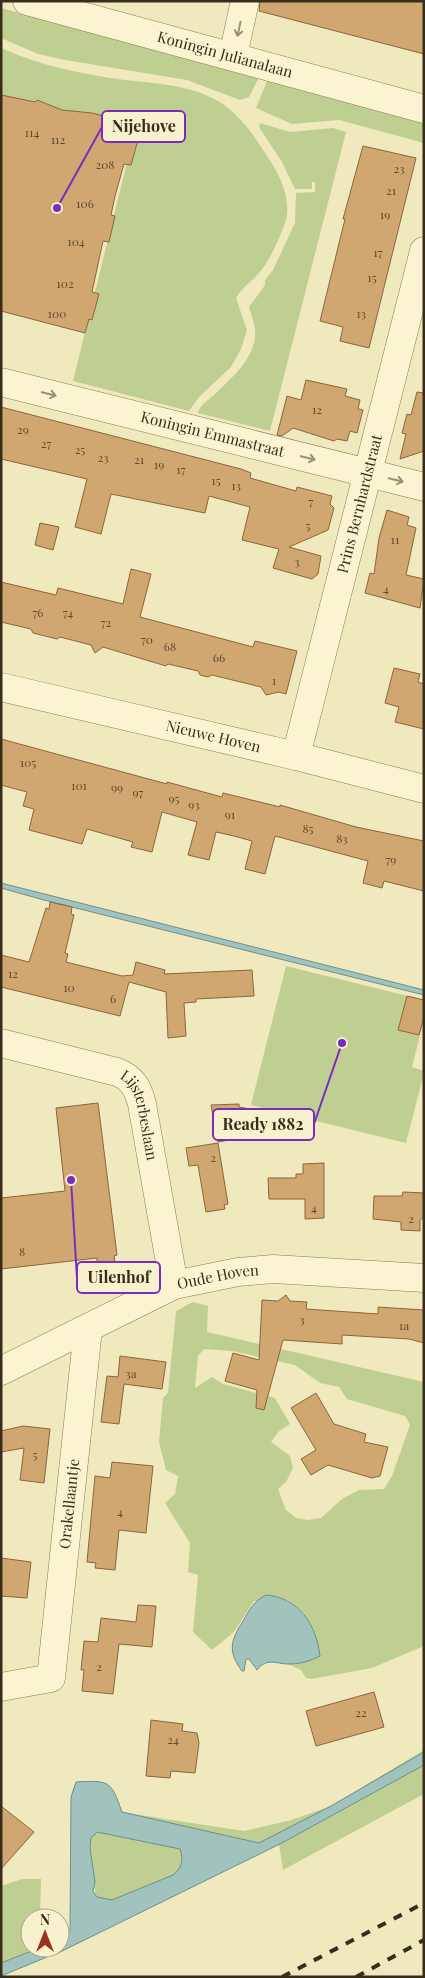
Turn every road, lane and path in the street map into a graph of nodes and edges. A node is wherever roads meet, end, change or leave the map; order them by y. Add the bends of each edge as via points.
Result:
1 (27, 1) edge
2 (245, 1) edge
3 (234, 56) junction
4 (424, 108) edge
5 (424, 251) edge
6 (1, 382) edge
7 (368, 473) junction
8 (424, 487) edge
9 (1, 687) edge
10 (296, 756) junction
11 (424, 789) edge
12 (1, 1043) edge
13 (424, 1278) edge
14 (174, 1285) junction
15 (88, 1329) junction
16 (1, 1371) edge
17 (1, 1687) edge

1 - 3 street, Koningin Julianalaan
2 -> 3 street
3 - 4 street, Koningin Julianalaan
5 - 7 street, Prins Bernhardstraat
6 -> 7 street, Koningin Emmastraat
7 -> 8 street, Koningin Emmastraat
7 - 10 street, Prins Bernhardstraat
9 - 10 street, Nieuwe Hoven
10 - 11 street, Nieuwe Hoven
12 - 14 street, Lijsterbeslaan via 118,1072 133,1082 142,1104
13 - 14 street, Oude Hoven via 273,1269 238,1272
14 - 15 street, Oude Hoven
15 - 16 street, Oude Hoven
15 - 17 street, Orakellaantje via 52,1678

